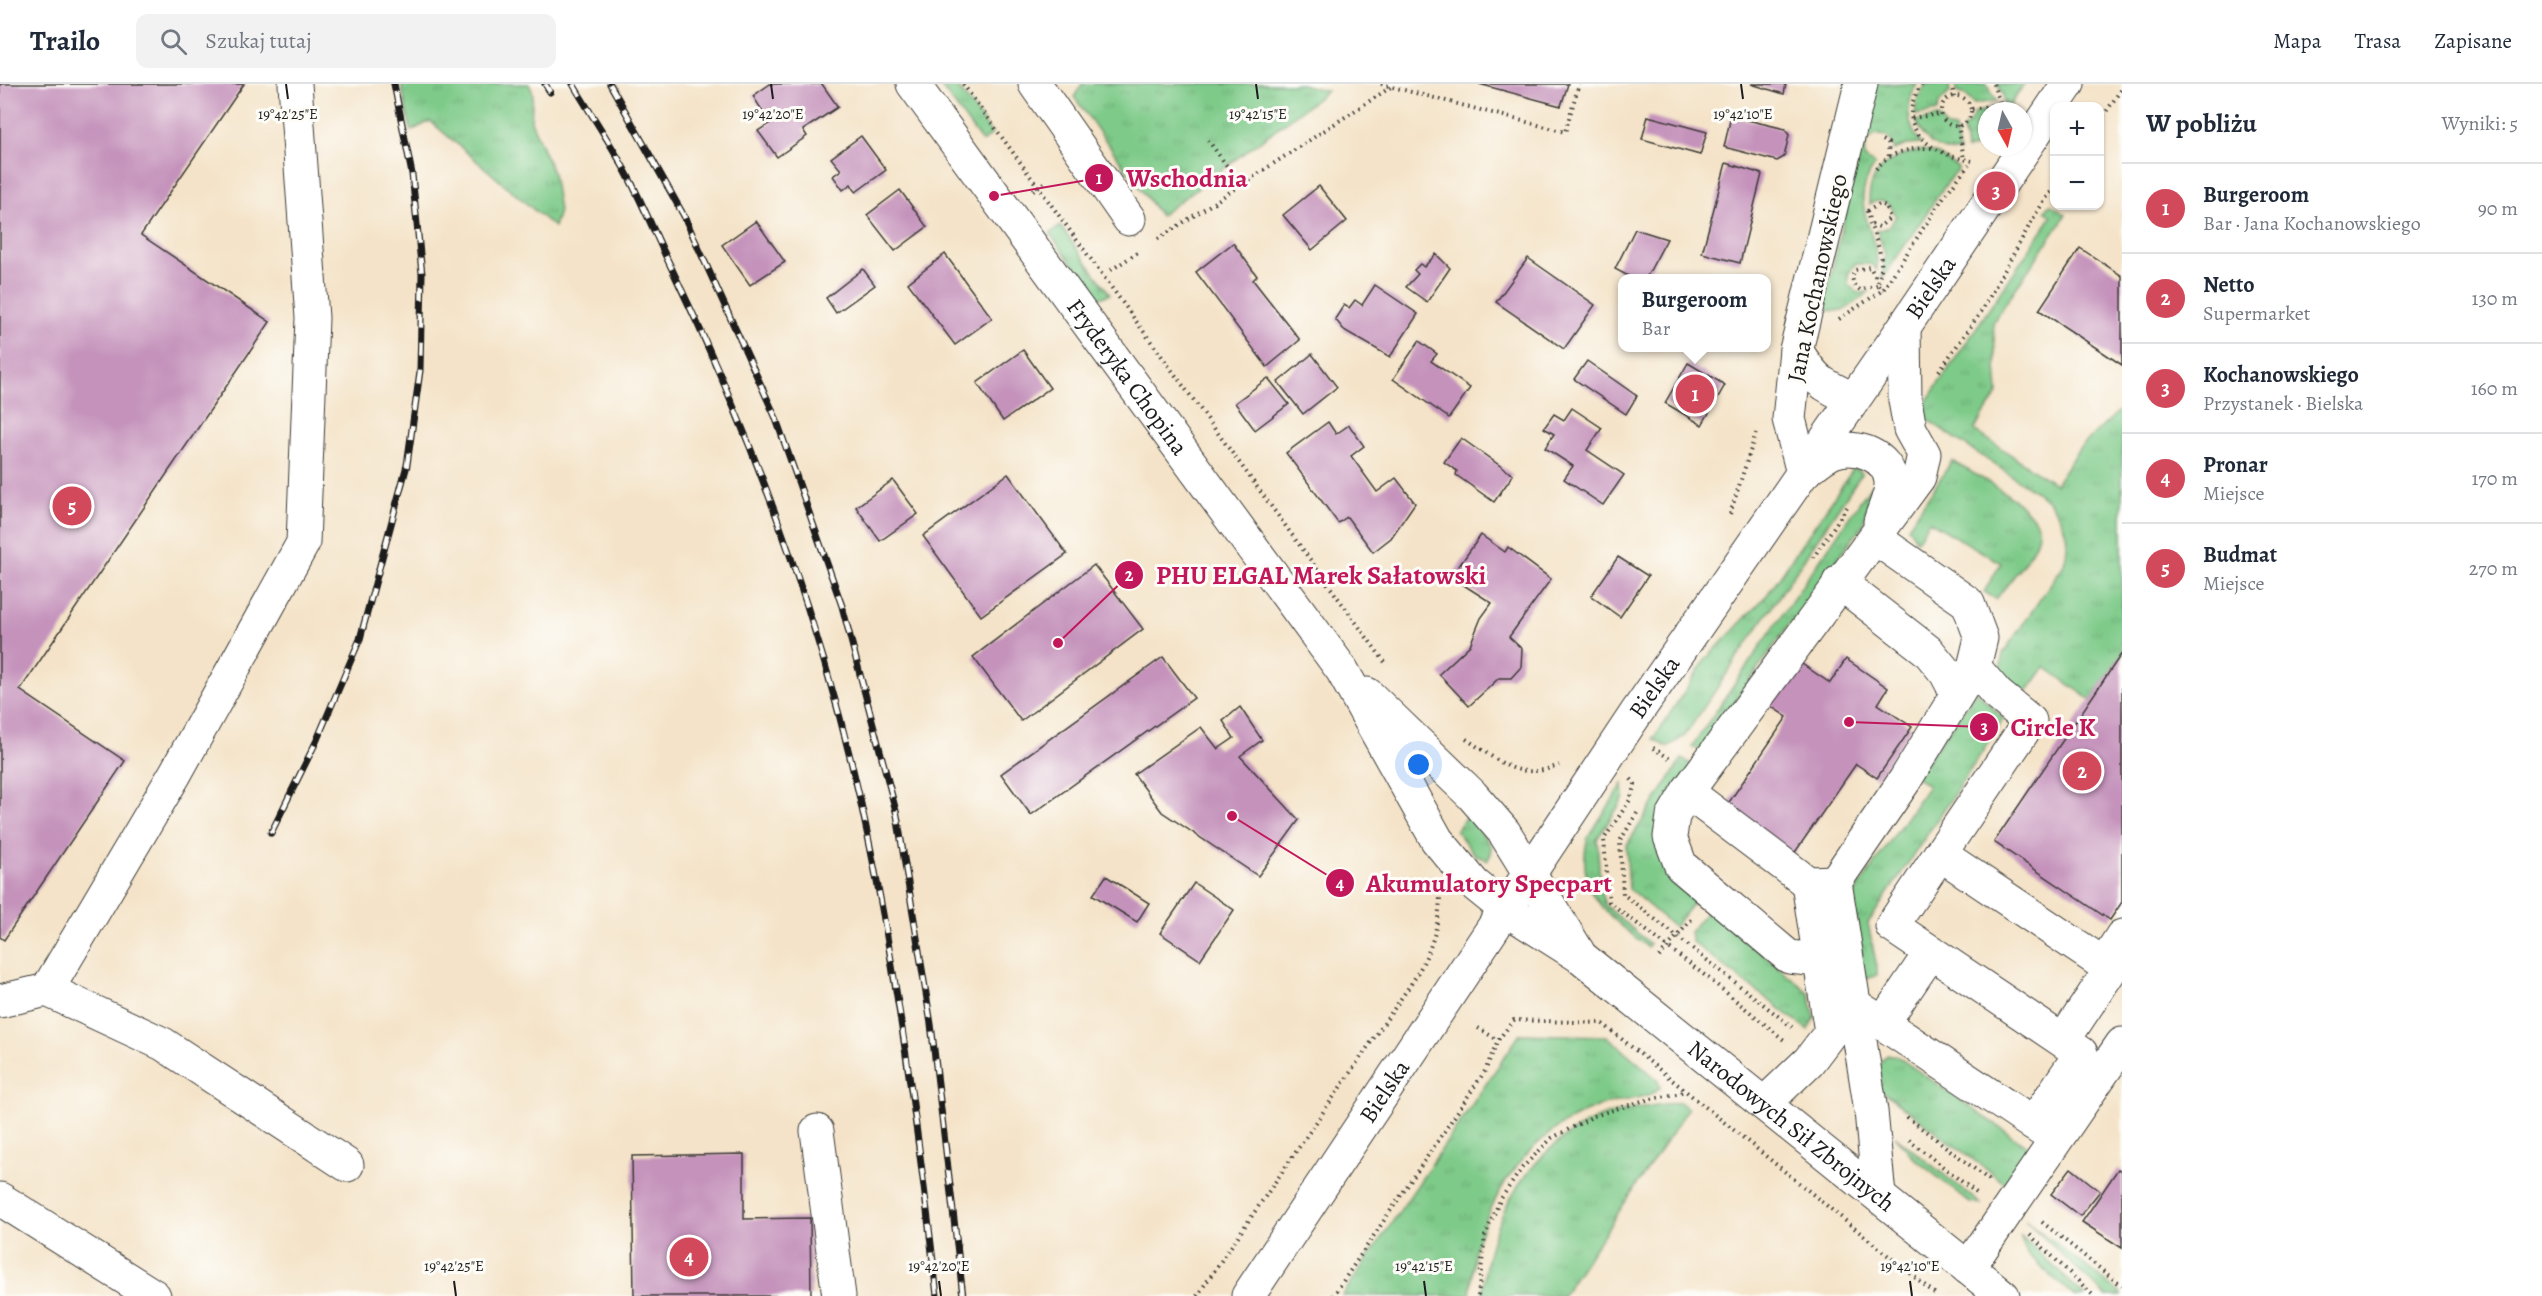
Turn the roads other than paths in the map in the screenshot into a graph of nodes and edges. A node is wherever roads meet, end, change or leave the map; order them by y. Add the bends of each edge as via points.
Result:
1 (295, 84) edge
2 (913, 84) edge
3 (1035, 84) edge
4 (1861, 84) edge
5 (2068, 84) edge
6 (1129, 219) dead end
7 (1904, 327) junction
8 (1797, 350) junction
9 (1853, 399) junction
10 (1803, 473) junction
11 (1875, 538) junction
12 (1839, 582) junction
13 (1974, 667) junction
14 (1342, 670) junction
15 (1957, 694) junction
16 (1687, 792) junction
17 (1940, 854) junction
18 (1530, 873) junction
19 (1822, 882) junction
20 (1505, 909) junction
21 (2122, 936) edge
22 (1931, 952) junction
23 (1581, 957) junction
24 (1819, 960) junction
25 (2112, 970) edge
26 (47, 990) junction
27 (0, 1001) edge
28 (1856, 1005) junction
29 (1883, 1023) junction
30 (2093, 1052) edge
31 (1764, 1104) junction
32 (817, 1131) dead end
33 (2045, 1132) junction
34 (347, 1165) dead end
35 (1880, 1196) junction
36 (0, 1199) edge
37 (1968, 1268) junction
38 (154, 1296) edge
39 (839, 1296) edge
40 (1248, 1296) edge
41 (2003, 1296) edge

1 - 26 street via 312,318 303,543 175,774
2 - 14 street, Fryderyka Chopina
3 - 6 street
4 - 8 street, Jana Kochanowskiego
5 - 7 street, Bielska
7 - 9 street, Bielska
7 - 11 street via 1905,399 1910,429 1924,454 1919,477
8 - 9 street via 1812,375
8 - 10 street, Jana Kochanowskiego via 1789,419
9 - 10 street, Bielska
10 - 11 street via 1834,451 1857,449 1880,459 1891,483
10 - 18 street, Bielska
11 - 12 street
11 - 13 street via 1968,603 1980,638
12 - 15 street via 1928,651
12 - 16 street
13 - 15 street
13 - 17 street via 1997,694 2030,721
14 - 18 street, Fryderyka Chopina via 1472,795 1504,832
14 - 20 street, Fryderyka Chopina via 1437,840 1474,884
15 - 19 street via 1905,780
16 - 19 street
16 - 24 street via 1673,816 1670,837 1681,866 1789,957
17 - 22 street via 1892,926
17 - 25 street
18 - 20 street, Bielska
18 - 23 street, Narodowych Sił Zbrojnych
19 - 24 street
19 - 28 street
20 - 23 street, Narodowych Sił Zbrojnych
20 - 40 street, Bielska
21 - 25 street
22 - 29 street
22 - 30 street
23 - 31 street, Narodowych Sił Zbrojnych
24 - 31 street via 1831,1032 1809,1061
25 - 30 street
26 - 27 street
26 - 34 street via 163,1044
28 - 29 street
28 - 35 street
29 - 33 street
30 - 33 street
31 - 35 street, Narodowych Sił Zbrojnych
32 - 39 street
33 - 37 street via 2006,1216
35 - 37 street, Narodowych Sił Zbrojnych
36 - 38 street
37 - 41 street, Narodowych Sił Zbrojnych

